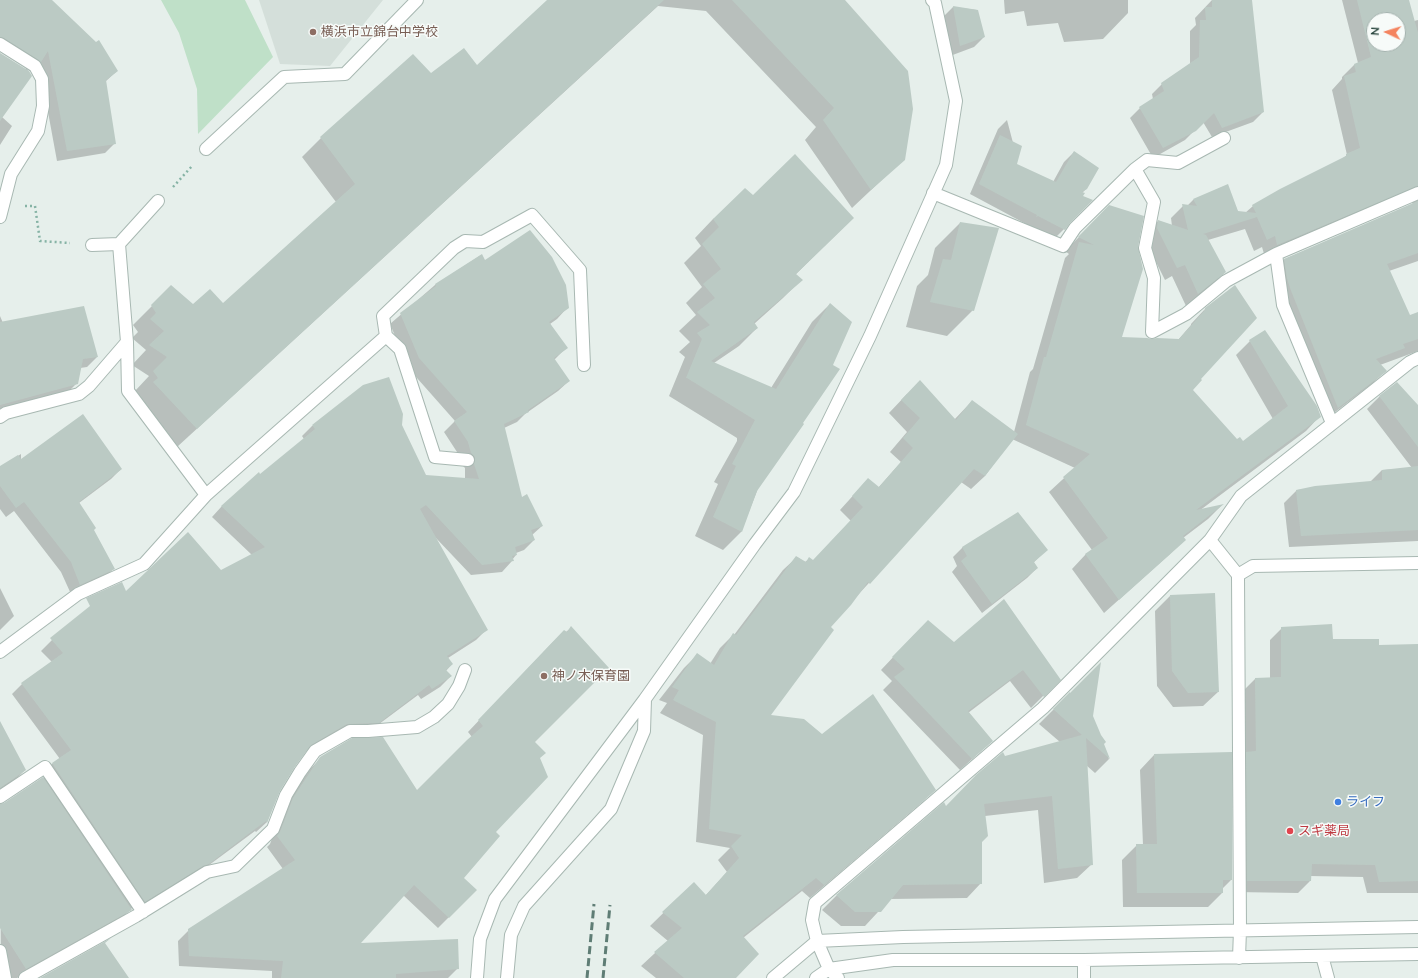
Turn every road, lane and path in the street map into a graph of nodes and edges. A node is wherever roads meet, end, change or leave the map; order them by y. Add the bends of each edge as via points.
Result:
1 (416, 0) edge
2 (932, 0) edge
3 (0, 44) edge
4 (1224, 138) dead end
5 (206, 149) joint
6 (1135, 169) junction
7 (933, 193) junction
8 (1418, 193) edge
9 (158, 201) joint
10 (20, 206) dead end
11 (0, 217) edge
12 (119, 244) junction
13 (92, 245) joint
14 (1276, 254) junction
15 (386, 336) junction
16 (127, 342) junction
17 (1418, 358) edge
18 (584, 366) dead end
19 (0, 417) edge
20 (1332, 423) junction
21 (468, 460) dead end
22 (206, 495) junction
23 (1210, 540) junction
24 (1418, 563) edge
25 (1238, 575) junction
26 (0, 652) edge
27 (465, 670) dead end
28 (645, 699) junction
29 (0, 797) edge
30 (143, 912) junction
31 (1418, 926) edge
32 (1240, 930) junction
33 (817, 941) junction
34 (0, 951) edge
35 (1418, 954) edge
36 (1322, 956) junction
37 (1239, 958) junction
38 (1084, 960) junction
39 (829, 969) junction
40 (5, 978) edge
41 (25, 978) edge
42 (476, 978) edge
43 (507, 978) edge
44 (773, 978) edge
45 (816, 978) edge
46 (838, 978) edge
47 (1084, 978) edge
48 (1328, 978) edge

1 - 5 street via 345,74 284,77
2 - 7 street via 935,3 956,101 946,165
3 - 11 street via 35,66 42,79 43,106 38,131 11,174
4 - 6 street via 1178,163 1147,160
5 - 9 path via 185,175
6 - 7 street via 1075,228 1063,246
6 - 14 street via 1154,202 1145,248 1154,278 1152,332 1186,314 1226,280
7 - 28 street via 870,336 794,492
8 - 14 street
9 - 12 street
10 - 13 path via 35,206 40,241
12 - 13 street
12 - 16 street
14 - 20 street via 1283,305
15 - 18 street via 383,316 454,248 465,241 483,242 532,215 580,270
15 - 21 street via 400,349 435,457
15 - 22 street
16 - 19 street via 89,386 78,394 6,413
16 - 22 street via 128,391
17 - 20 street
20 - 23 street via 1241,496
22 - 26 street via 144,564 78,594
23 - 25 street
23 - 33 street via 1043,708 815,903 812,920
24 - 25 street via 1253,566
25 - 32 street
27 - 30 street via 448,704 434,717 417,727 350,731 315,751 286,795 273,829 235,866 207,872
28 - 42 street via 495,899 480,939
28 - 43 street via 644,731 611,809 524,906 511,935
29 - 30 street via 45,767
30 - 41 street
31 - 32 street
32 - 33 street
32 - 37 street
33 - 39 street
33 - 44 street
34 - 40 street
35 - 36 street
36 - 37 street
36 - 48 street
37 - 38 street
38 - 39 street via 892,960
38 - 47 street
39 - 45 street
39 - 46 street

